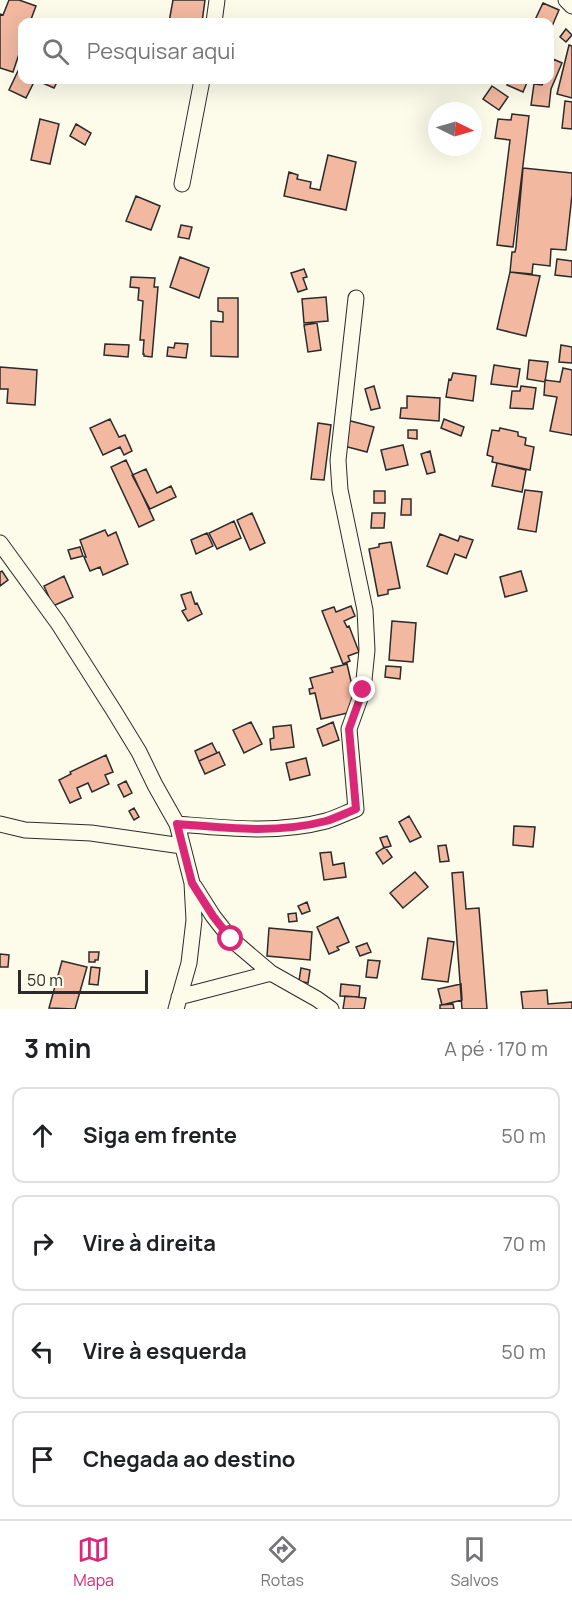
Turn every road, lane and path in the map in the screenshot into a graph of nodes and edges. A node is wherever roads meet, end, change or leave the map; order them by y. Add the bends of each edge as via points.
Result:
1 (217, 0) edge
2 (566, 0) edge
3 (572, 6) edge
4 (215, 18) edge
5 (201, 84) edge
6 (182, 184) dead end
7 (356, 298) dead end
8 (0, 543) edge
9 (0, 824) edge
10 (177, 824) junction
11 (182, 846) junction
12 (192, 883) junction
13 (271, 973) junction
14 (177, 1003) edge
15 (331, 1009) edge

1 - 4 street
2 - 3 street
5 - 6 street
7 - 10 street via 338,460 340,489 365,610 363,690 349,729 356,809 308,825 270,829
8 - 10 street via 58,623 114,711
9 - 11 street
10 - 11 street
11 - 12 street
12 - 13 street via 231,939
12 - 14 street via 194,920 189,963
13 - 14 street
13 - 15 street

